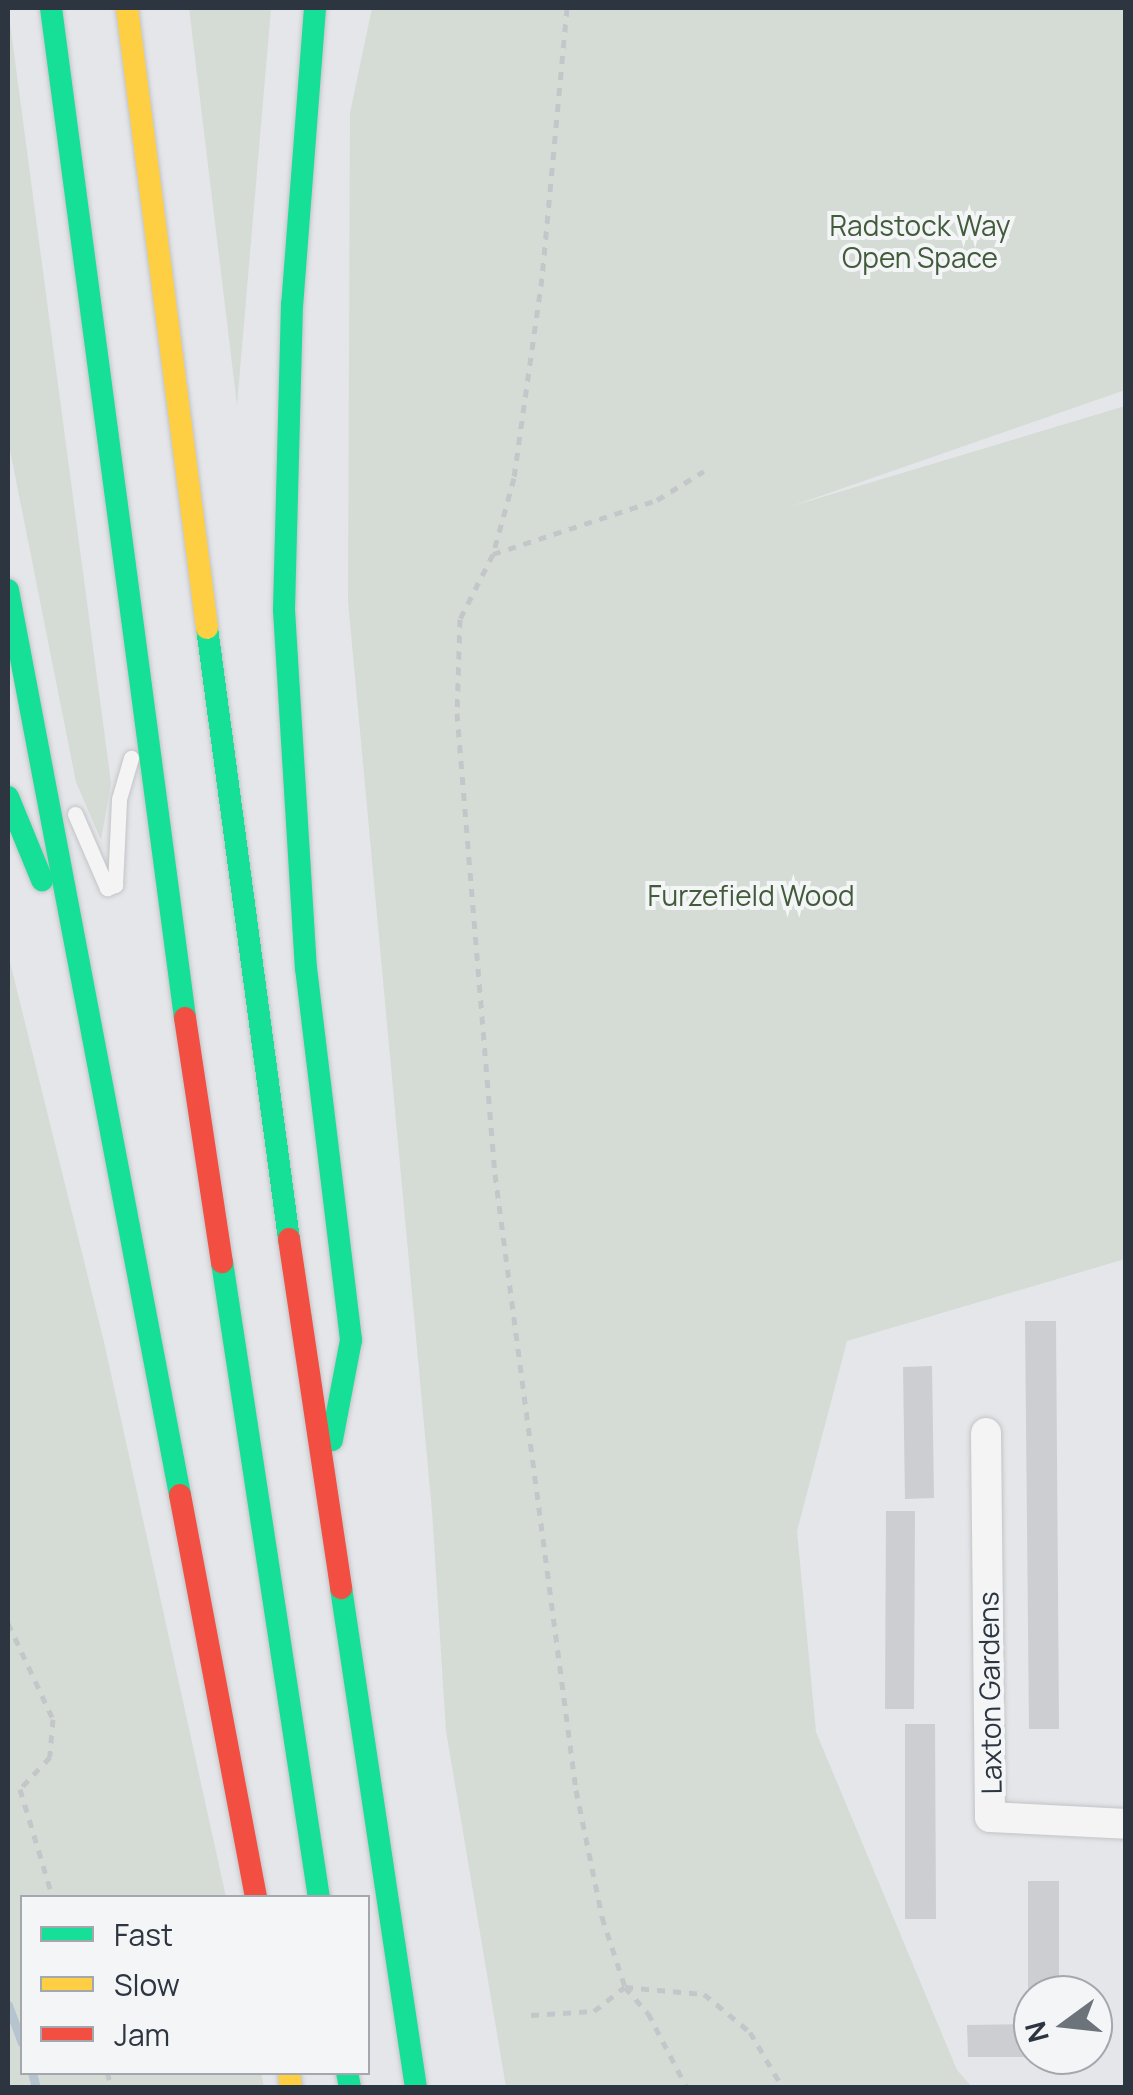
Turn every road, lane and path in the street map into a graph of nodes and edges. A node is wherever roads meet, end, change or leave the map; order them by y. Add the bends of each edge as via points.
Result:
1 (51, 8) edge
2 (127, 8) edge
3 (315, 8) edge
4 (567, 8) edge
5 (704, 471) dead end
6 (493, 554) junction
7 (8, 590) edge
8 (144, 716) junction
9 (40, 759) junction
10 (8, 797) edge
11 (77, 949) junction
12 (986, 1432) dead end
13 (324, 1482) junction
14 (8, 1624) edge
15 (1126, 1824) edge
16 (52, 1895) edge
17 (255, 1895) edge
18 (319, 1895) edge
19 (625, 1987) junction
20 (531, 2015) dead end
21 (416, 2088) edge
22 (687, 2088) edge
23 (783, 2088) edge

1 - 8 highway
2 - 13 highway via 223,776
3 - 13 highway via 292,304 284,610 306,968 351,1340
4 - 6 path via 542,278 514,478
5 - 6 path via 657,500
6 - 19 path via 460,619 455,658 488,1106 526,1441 560,1642 576,1790 602,1917
7 - 9 highway
8 - 9 lane via 119,799 115,885 107,888 72,806
8 - 18 highway
9 - 11 highway
10 - 11 highway
11 - 17 highway
12 - 15 street, Laxton Gardens via 990,1817
13 - 21 highway
14 - 16 path via 53,1719 50,1757 20,1789
19 - 20 path via 594,2011
19 - 22 path via 648,2013
19 - 23 path via 704,1994 750,2032

